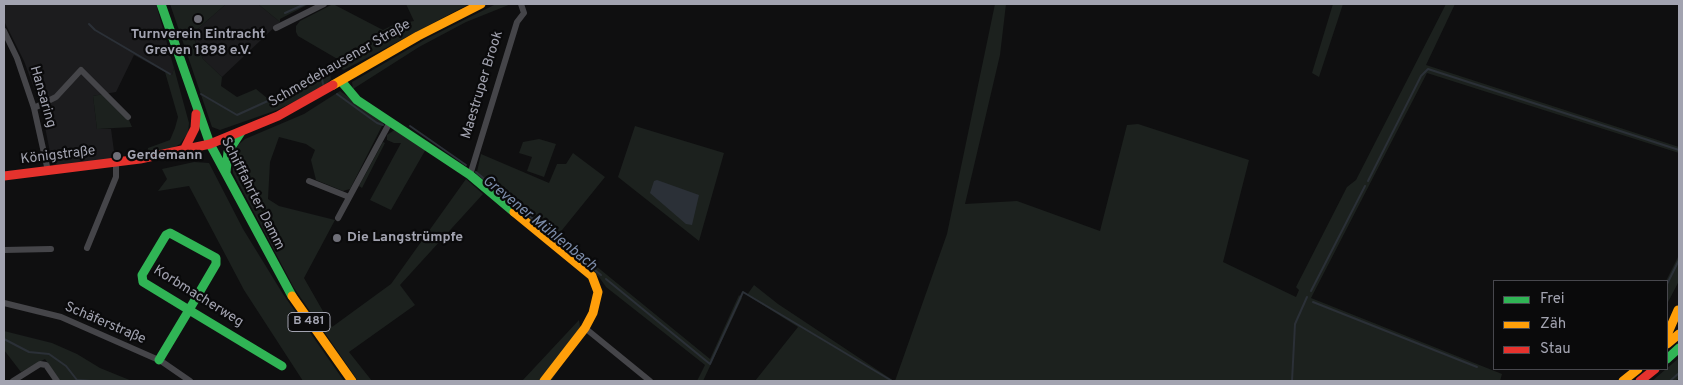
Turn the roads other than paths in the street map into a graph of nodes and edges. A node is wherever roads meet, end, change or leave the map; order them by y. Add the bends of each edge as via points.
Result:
1 (162, 4) edge
2 (324, 4) edge
3 (480, 4) edge
4 (521, 4) edge
5 (276, 28) dead end
6 (4, 32) edge
7 (6, 41) edge
8 (341, 81) junction
9 (34, 108) junction
10 (196, 108) junction
11 (128, 116) dead end
12 (390, 122) junction
13 (241, 132) junction
14 (210, 144) junction
15 (184, 150) junction
16 (116, 162) junction
17 (48, 171) junction
18 (226, 174) junction
19 (4, 176) edge
20 (470, 176) junction
21 (309, 181) dead end
22 (349, 197) junction
23 (338, 218) dead end
24 (87, 248) dead end
25 (51, 249) dead end
26 (4, 250) edge
27 (4, 303) edge
28 (189, 310) junction
29 (1678, 310) dead end
30 (584, 328) junction
31 (1668, 333) edge
32 (1679, 334) edge
33 (1668, 343) edge
34 (1679, 348) edge
35 (1668, 358) edge
36 (158, 360) junction
37 (282, 366) dead end
38 (1637, 370) edge
39 (1654, 370) edge
40 (13, 381) edge
41 (57, 381) edge
42 (190, 381) edge
43 (352, 381) edge
44 (544, 381) edge
45 (650, 381) edge
46 (1623, 381) edge
47 (1640, 381) edge

1 - 10 main road, Schifffahrter Damm / B 481
2 - 5 street
3 - 8 main road, Schmedehausener Straße
4 - 20 street, Maestruper Brook via 524,13 517,22
6 - 7 street, Hansaring
7 - 9 street, Hansaring via 17,58
8 - 12 main road via 357,100
8 - 13 main road, Schmedehausener Straße via 278,116
9 - 11 street via 56,96 81,70
9 - 17 street, Hansaring
10 - 14 main road, Schifffahrter Damm / B 481
10 - 15 main road, B 481 via 195,128
12 - 20 main road
12 - 22 street
13 - 14 main road, Schmedehausener Straße
13 - 18 main road via 228,152
14 - 15 main road, Königstraße
14 - 18 main road, Schifffahrter Damm / B 481
15 - 16 main road, Königstraße
16 - 17 main road, Königstraße
16 - 24 street, Königstraße via 116,177
17 - 19 main road, Königstraße
18 - 43 main road, Schifffahrter Damm / B 481 via 287,289
20 - 30 main road via 592,276 598,292 593,313
21 - 22 street
22 - 23 street
25 - 26 street
27 - 36 street, Schäferstraße via 61,317
28 - 28 main road, Korbmacherweg via 144,282 142,275 170,233 216,261
28 - 36 main road
28 - 37 main road, Korbmacherweg
29 - 31 main road
30 - 44 main road
30 - 45 street
32 - 33 main road
34 - 35 main road
36 - 42 street, Schäferstraße
38 - 46 main road
39 - 47 main road
40 - 41 street via 40,364 46,365

